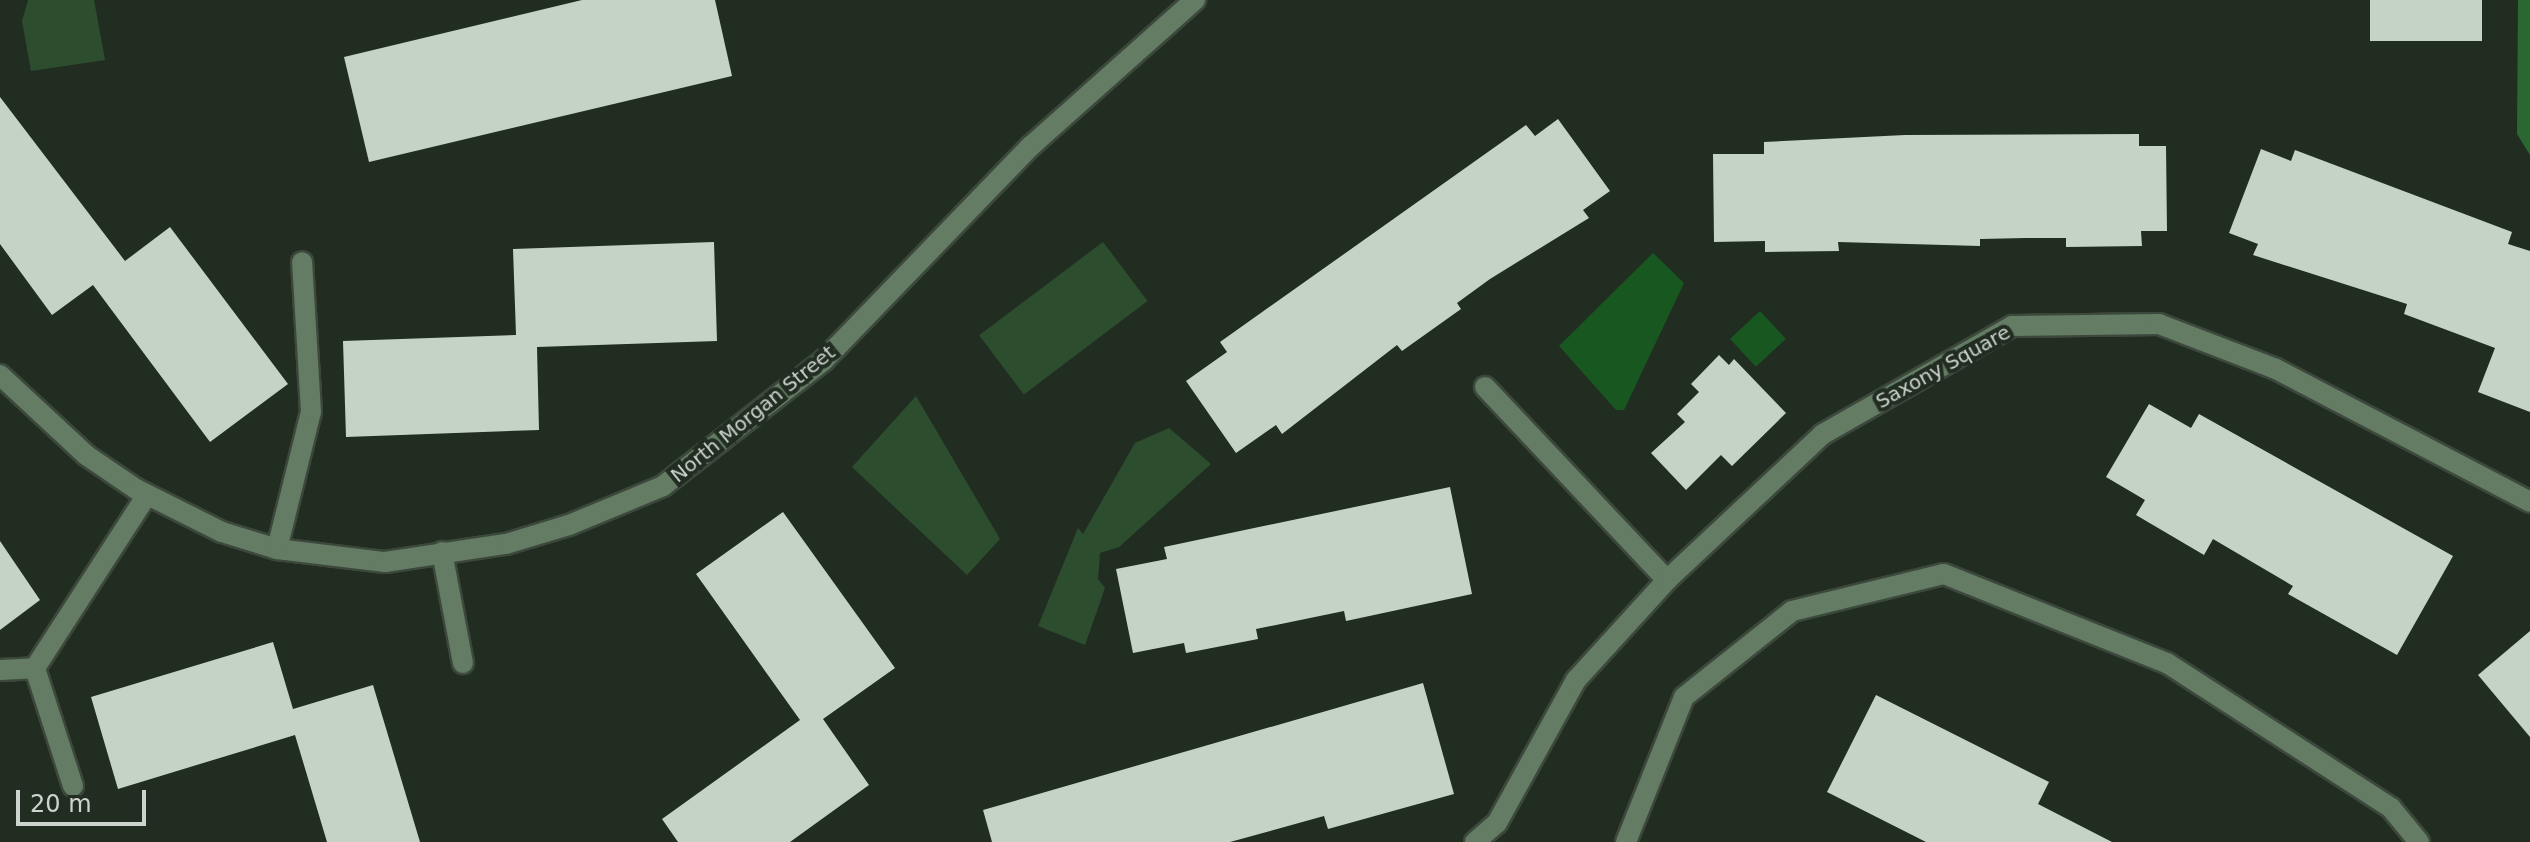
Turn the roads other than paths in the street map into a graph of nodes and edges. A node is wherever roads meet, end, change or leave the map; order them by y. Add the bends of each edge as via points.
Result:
1 (1195, 0) edge
2 (302, 262) dead end
3 (0, 375) edge
4 (1485, 387) dead end
5 (147, 495) junction
6 (2530, 502) edge
7 (277, 549) junction
8 (442, 552) junction
9 (1667, 580) junction
10 (463, 663) dead end
11 (35, 668) junction
12 (0, 670) edge
13 (73, 786) dead end
14 (1475, 842) edge
15 (1626, 842) edge
16 (2419, 842) edge

1 - 8 street, North Morgan Street via 1031,146 824,360 707,455 612,510 506,544
2 - 7 street via 311,412
3 - 5 street, North Morgan Street via 86,455
4 - 9 street
5 - 7 street, North Morgan Street via 222,532
5 - 11 street
6 - 9 street, Saxony Square via 2276,369 2159,324 2012,326 1823,434
7 - 8 street, North Morgan Street via 385,562
8 - 10 street
9 - 14 street, Saxony Square via 1576,680 1497,823
11 - 12 street
11 - 13 street
15 - 16 street via 1684,697 1792,611 1944,574 2167,663 2391,808

